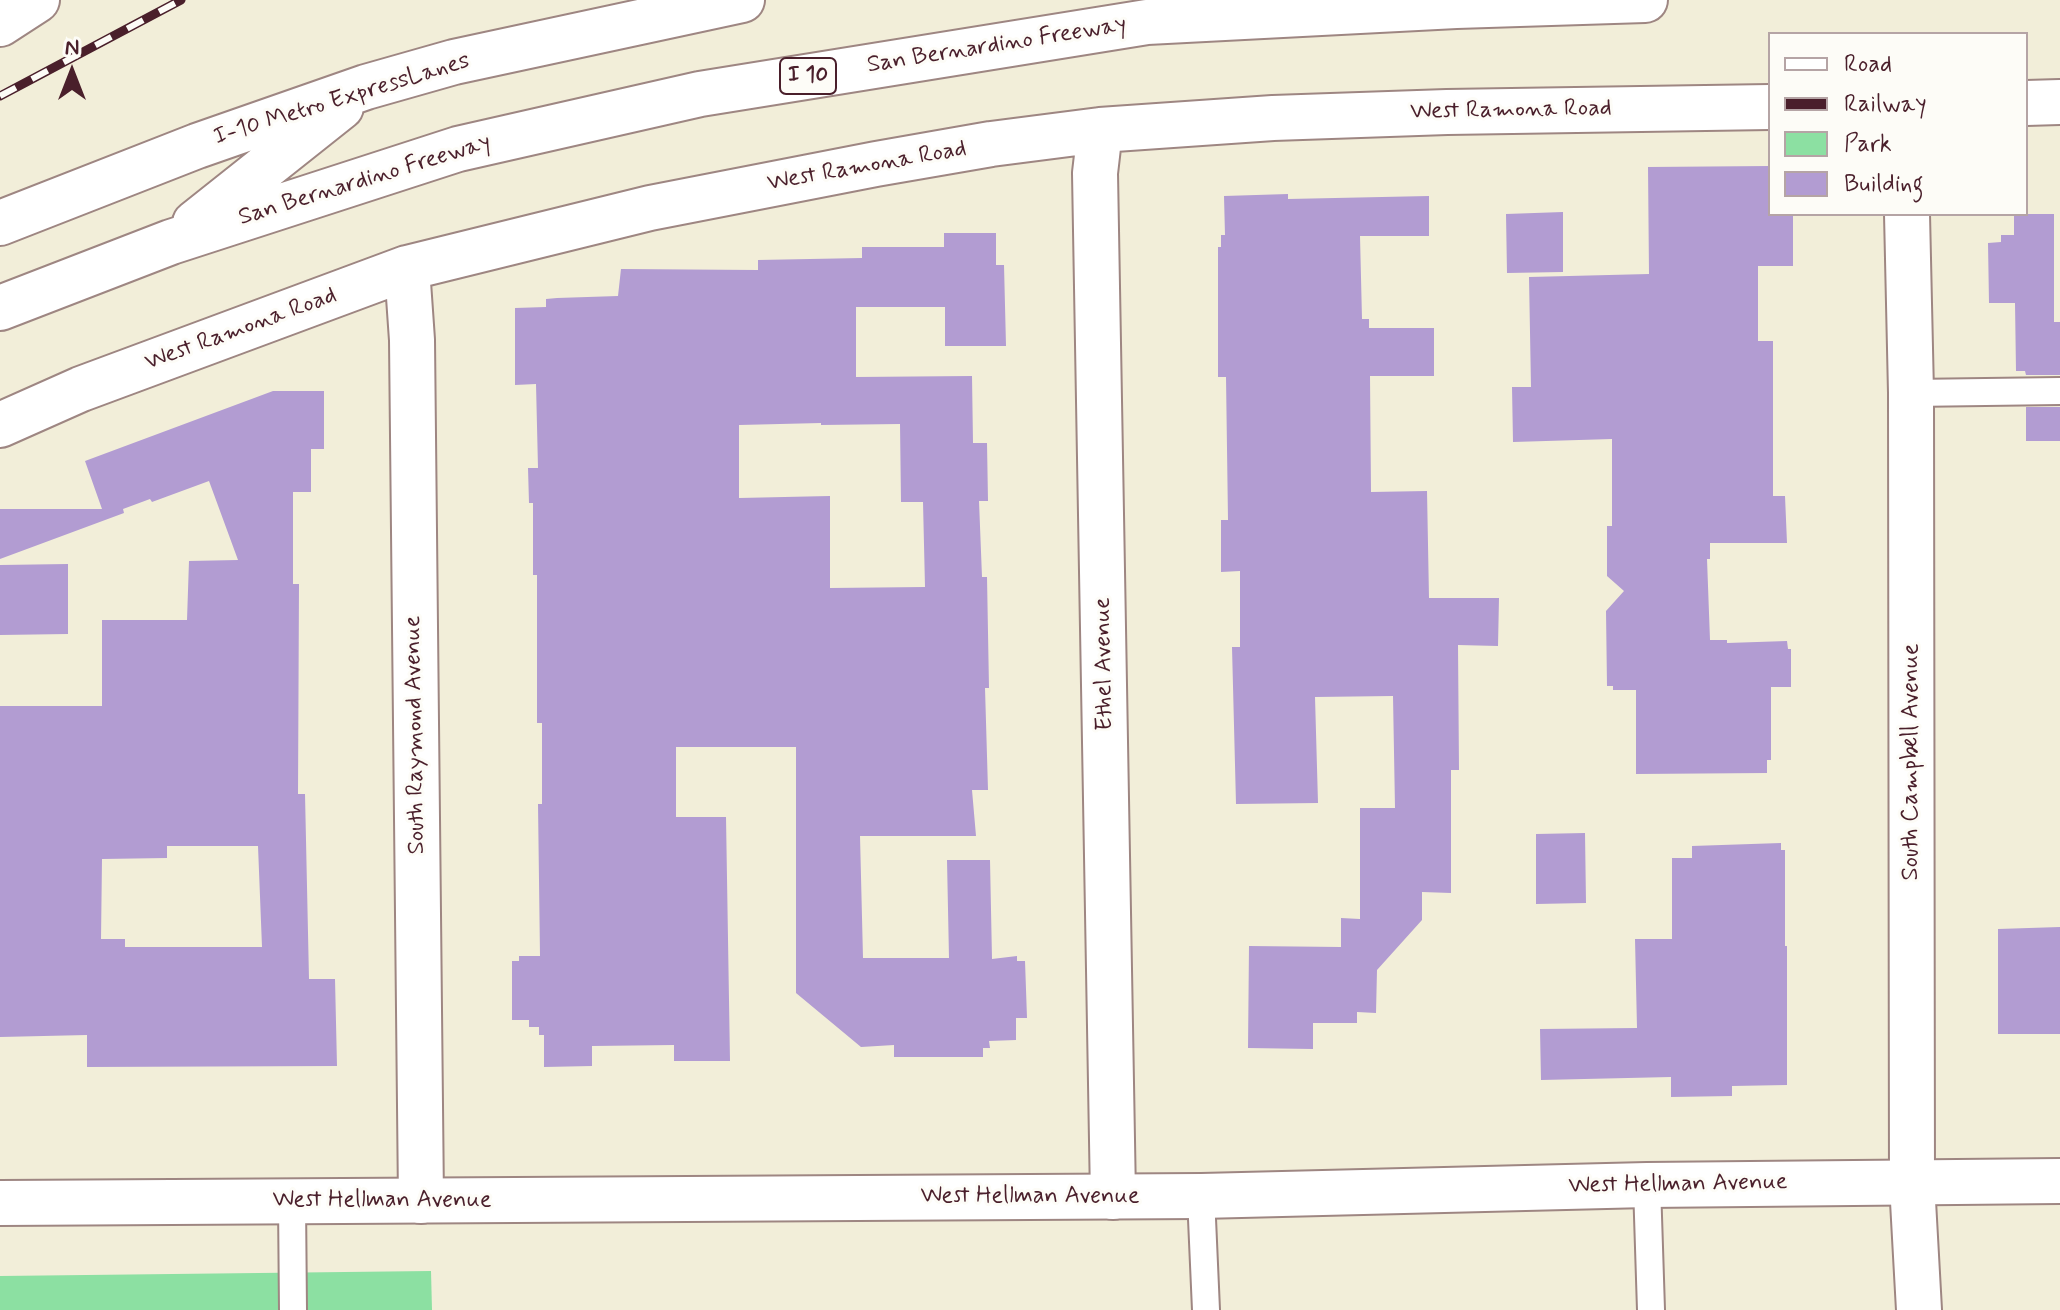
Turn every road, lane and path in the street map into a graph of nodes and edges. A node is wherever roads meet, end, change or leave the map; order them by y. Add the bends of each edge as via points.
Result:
1 (37, 0) edge
2 (742, 0) edge
3 (1645, 0) edge
4 (0, 24) edge
5 (366, 87) junction
6 (2060, 102) edge
7 (2028, 103) edge
8 (1768, 107) edge
9 (1100, 130) junction
10 (1907, 216) edge
11 (0, 223) edge
12 (171, 242) junction
13 (407, 268) junction
14 (0, 308) edge
15 (2060, 391) edge
16 (1911, 393) junction
17 (0, 425) edge
18 (2060, 1181) edge
19 (1912, 1183) junction
20 (1647, 1185) junction
21 (1201, 1196) junction
22 (1113, 1197) junction
23 (421, 1201) junction
24 (292, 1202) junction
25 (0, 1203) edge
26 (293, 1310) edge
27 (1206, 1310) edge
28 (1651, 1310) edge
29 (1919, 1310) edge

1 - 4 main road
2 - 5 main road, I-10 Metro ExpressLanes via 454,62
3 - 12 main road, San Bernardino Freeway / I 10 via 1147,22 932,55 700,94 458,149
5 - 11 main road, I-10 Metro ExpressLanes
5 - 12 main road
6 - 7 main road
8 - 9 main road, West Ramona Road via 1415,113
9 - 13 main road, West Ramona Road via 977,147 650,208
9 - 22 main road, Ethel Avenue via 1095,173
10 - 16 main road, South Campbell Avenue
12 - 14 main road, San Bernardino Freeway / I 10
13 - 17 main road, West Ramona Road via 81,389
13 - 23 main road, South Raymond Avenue
15 - 16 lane
16 - 19 main road, South Campbell Avenue
18 - 19 main road, West Hellman Avenue
19 - 20 main road, West Hellman Avenue
19 - 29 main road, South Campbell Avenue
20 - 21 main road, West Hellman Avenue
20 - 28 lane
21 - 22 main road, West Hellman Avenue
21 - 27 lane
22 - 23 main road, West Hellman Avenue
23 - 24 main road, West Hellman Avenue
24 - 25 main road, West Hellman Avenue
24 - 26 lane

